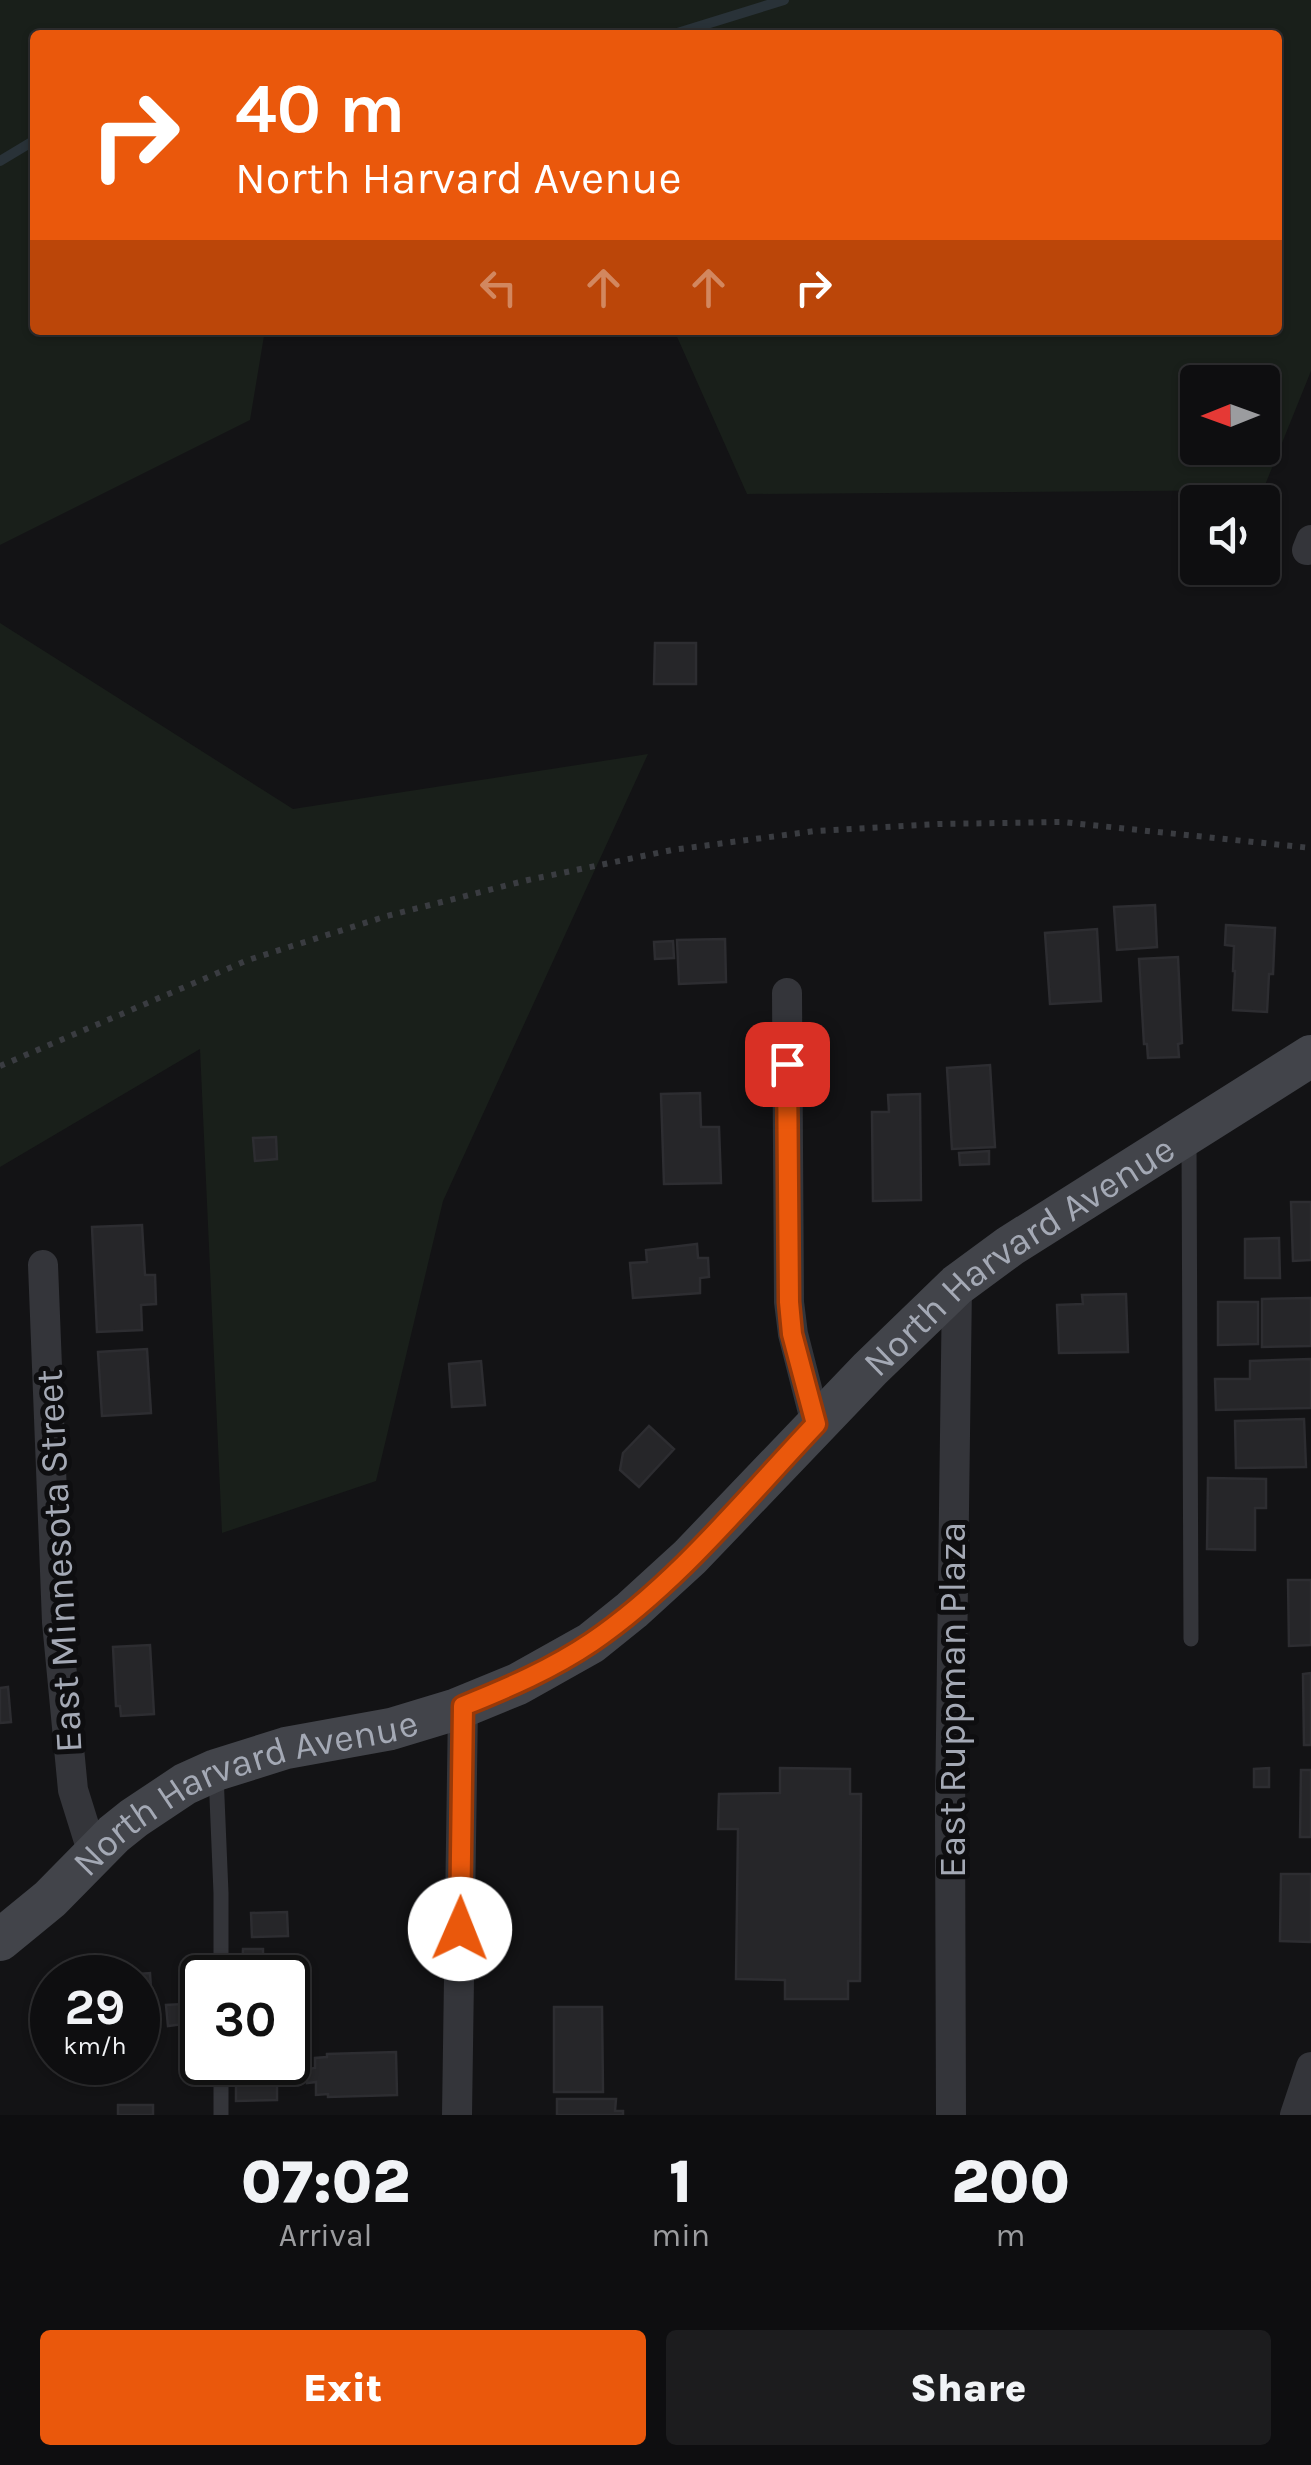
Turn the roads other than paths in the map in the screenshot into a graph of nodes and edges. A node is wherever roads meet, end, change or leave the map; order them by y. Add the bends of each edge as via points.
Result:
1 (787, 993) dead end
2 (1311, 1056) edge
3 (1188, 1132) junction
4 (43, 1265) dead end
5 (956, 1285) junction
6 (816, 1424) junction
7 (1190, 1638) dead end
8 (463, 1706) junction
9 (216, 1770) junction
10 (93, 1854) junction
11 (0, 1940) edge
12 (221, 1955) edge
13 (1311, 2067) edge
14 (221, 2085) edge
15 (221, 2115) edge
16 (458, 2115) edge
17 (951, 2115) edge
18 (1296, 2115) edge

1 - 6 street via 789,1302
2 - 3 street, North Harvard Avenue
3 - 5 street, North Harvard Avenue
3 - 7 lane
4 - 10 street, East Minnesota Street via 57,1622 73,1790
5 - 6 street, North Harvard Avenue
5 - 17 street, East Ruppman Plaza
6 - 8 street, North Harvard Avenue via 690,1557 604,1633 536,1674
8 - 9 street, North Harvard Avenue
8 - 16 street
9 - 10 street, North Harvard Avenue via 134,1818
9 - 12 lane
10 - 11 street, North Harvard Avenue
13 - 18 street
14 - 15 lane

